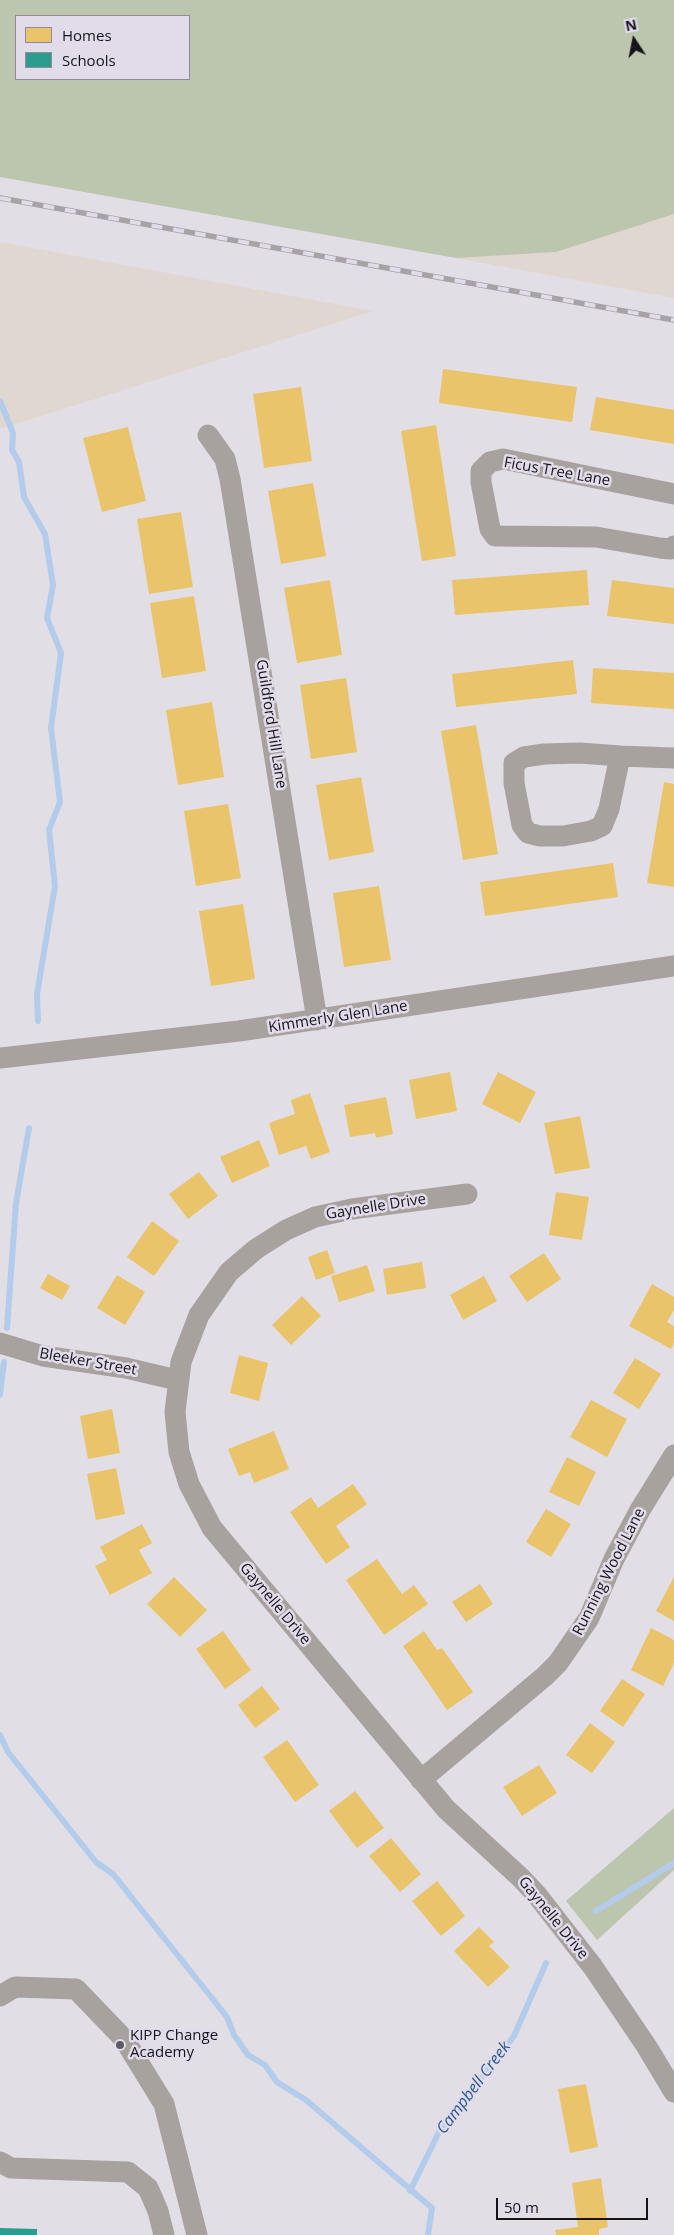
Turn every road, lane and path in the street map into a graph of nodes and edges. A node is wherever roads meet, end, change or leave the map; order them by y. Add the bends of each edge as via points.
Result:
1 (208, 435) dead end
2 (674, 494) edge
3 (674, 546) edge
4 (620, 756) junction
5 (674, 758) edge
6 (674, 966) edge
7 (317, 1020) junction
8 (0, 1058) edge
9 (467, 1194) dead end
10 (0, 1343) edge
11 (177, 1380) junction
12 (674, 1455) edge
13 (421, 1780) junction
14 (0, 1996) edge
15 (674, 2092) edge
16 (0, 2162) edge
17 (164, 2235) edge
18 (197, 2235) edge

1 - 7 street, Guildford Hill Lane via 225,459 230,479
2 - 3 street, Ficus Tree Lane via 503,459 490,462 481,471 480,482 490,529 495,536 596,538 660,548 671,549
4 - 4 street via 602,826 563,836 528,833 522,825 514,783 514,762 544,754
4 - 5 street
6 - 7 street, Kimmerly Glen Lane
7 - 8 street, Kimmerly Glen Lane
9 - 11 street, Gaynelle Drive via 315,1217 256,1249 230,1272 199,1315 185,1346
10 - 11 street, Bleeker Street via 43,1356 126,1368
11 - 13 street, Gaynelle Drive via 175,1412 179,1452 203,1514
12 - 13 street, Running Wood Lane via 614,1559 589,1618 558,1663
13 - 15 street, Gaynelle Drive via 446,1809 537,1895 593,1967
14 - 18 street via 15,1987 76,1990 124,2039 164,2104
16 - 17 street via 11,2168 128,2172 148,2188

